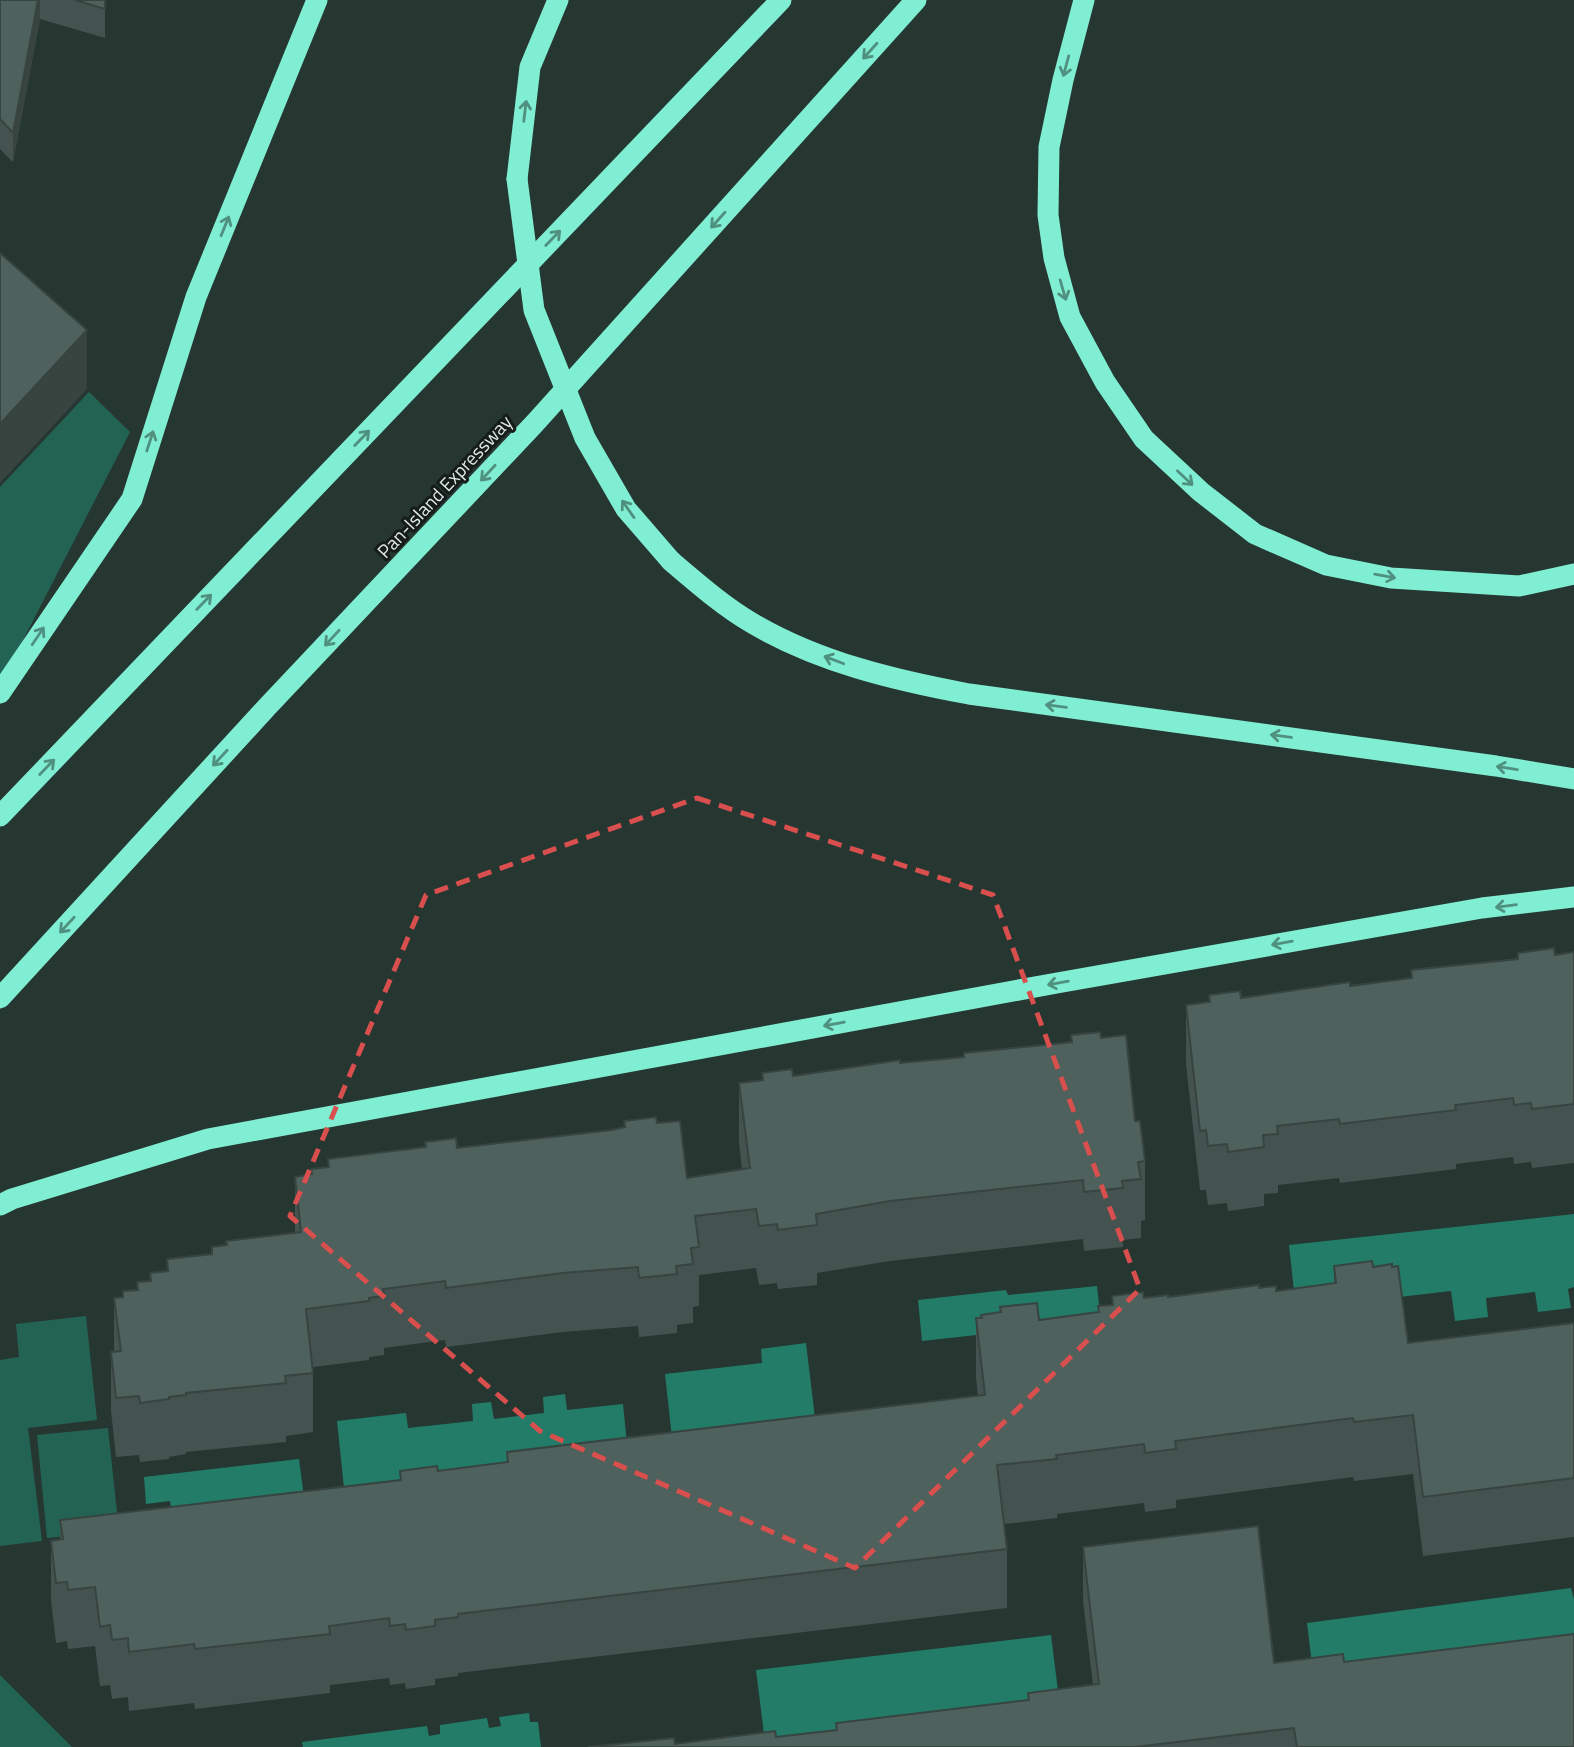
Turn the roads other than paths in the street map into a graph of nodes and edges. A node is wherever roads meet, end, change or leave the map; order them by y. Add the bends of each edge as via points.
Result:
1 (317, 0) edge
2 (558, 0) edge
3 (780, 0) edge
4 (916, 0) edge
5 (1084, 0) edge
6 (1574, 574) edge
7 (0, 693) edge
8 (1574, 779) edge
9 (0, 816) edge
10 (1574, 897) edge
11 (0, 998) edge
12 (0, 1205) edge

7 -> 1 highway via 132,499 196,297
8 -> 2 highway, bridge via 901,681 802,648 713,597 671,561 626,509 585,438 534,310 517,179 530,67
9 -> 3 highway
4 -> 11 highway, Pan-Island Expressway via 535,423
5 -> 6 highway via 1049,147 1048,215 1070,317 1105,382 1144,439 1255,534 1326,565 1391,578 1519,586
10 -> 12 highway via 1482,908 1071,980 208,1139

